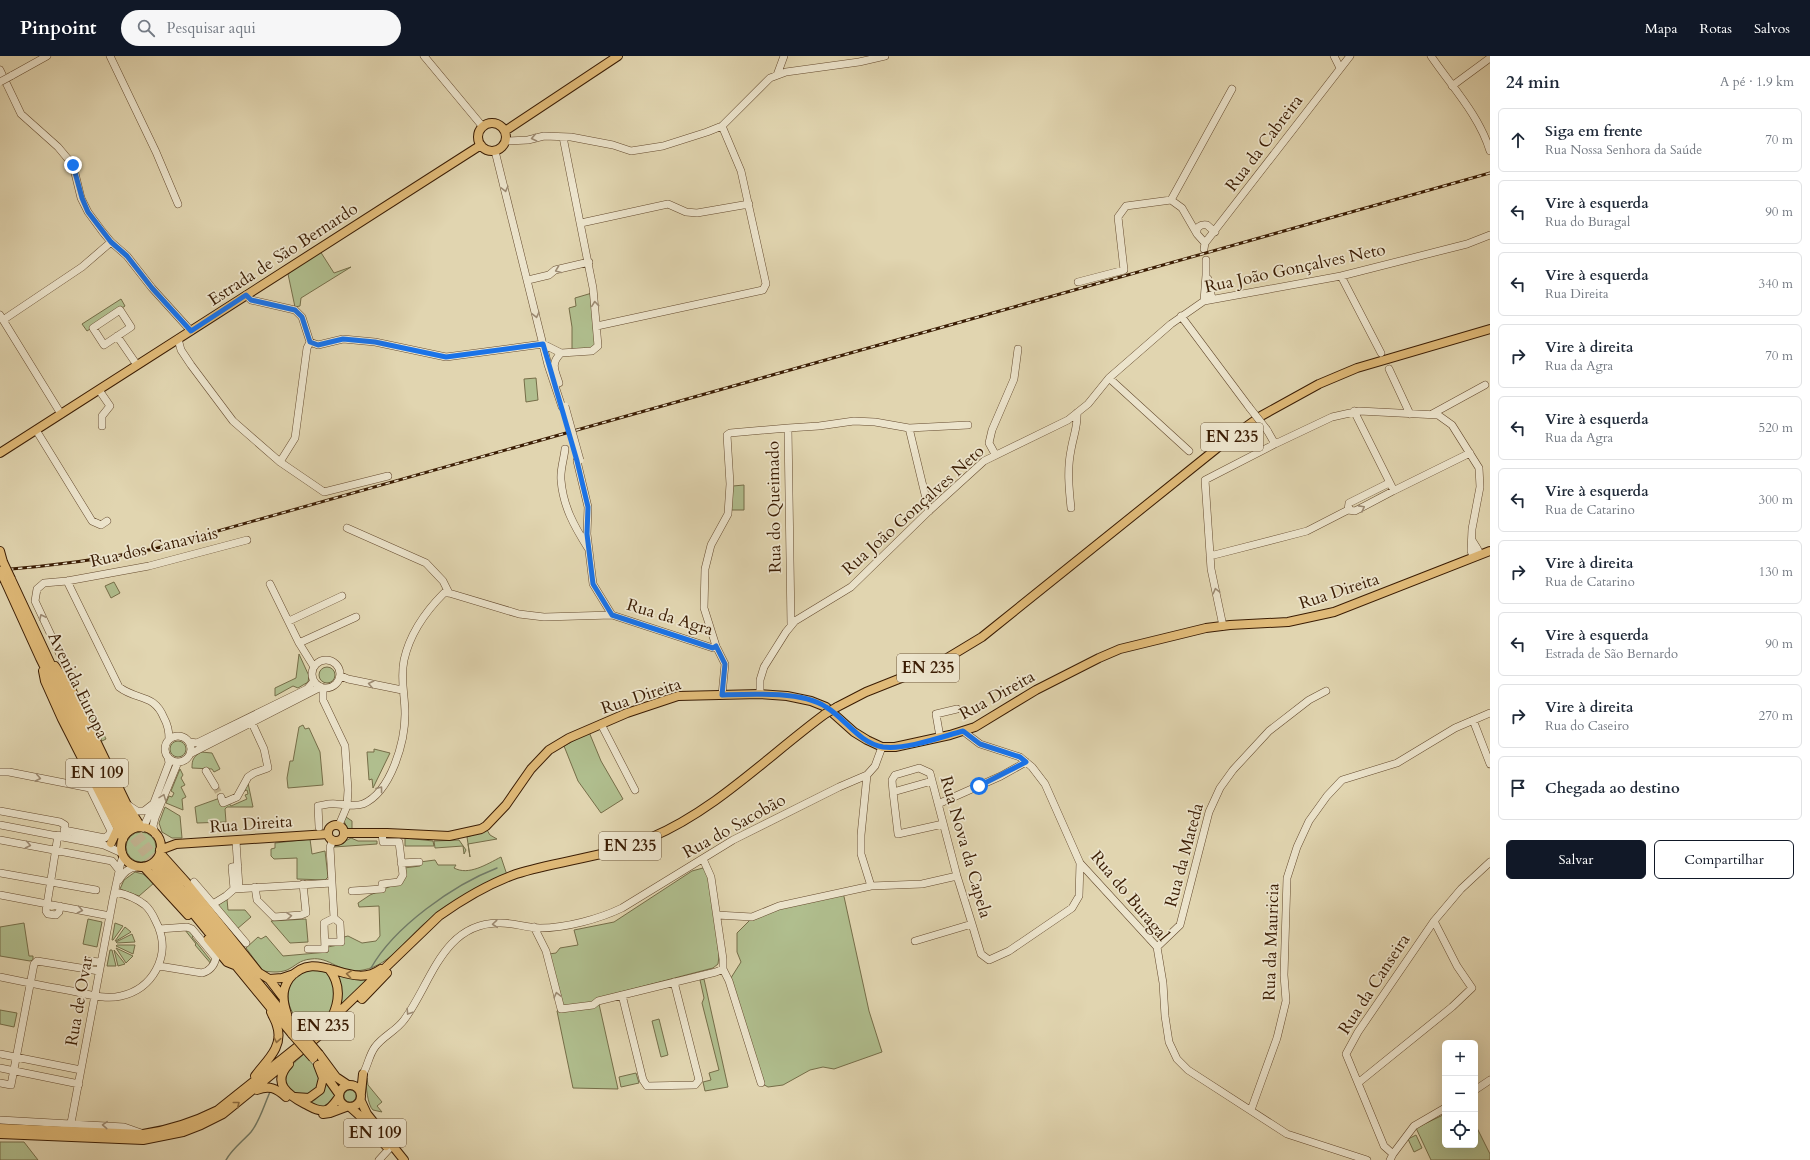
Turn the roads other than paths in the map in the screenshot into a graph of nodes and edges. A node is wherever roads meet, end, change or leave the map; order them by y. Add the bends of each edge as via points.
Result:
1 (47, 56) edge
2 (110, 56) edge
3 (424, 56) edge
4 (618, 56) edge
5 (784, 56) edge
6 (885, 56) edge
7 (1334, 56) edge
8 (1350, 56) edge
9 (1431, 56) edge
10 (1490, 58) edge
11 (1340, 68) junction
12 (0, 70) edge
13 (777, 75) junction
14 (0, 82) edge
15 (1452, 86) junction
16 (1232, 89) dead end
17 (722, 126) junction
18 (482, 127) junction
19 (505, 131) junction
20 (1488, 136) edge
21 (563, 137) junction
22 (506, 141) junction
23 (481, 145) junction
24 (495, 151) junction
25 (1490, 151) edge
26 (1171, 200) junction
27 (178, 204) dead end
28 (749, 204) junction
29 (1189, 220) junction
30 (581, 223) junction
31 (1200, 225) junction
32 (1215, 232) junction
33 (1197, 234) junction
34 (1490, 235) edge
35 (112, 243) junction
36 (1206, 260) dead end
37 (589, 262) junction
38 (1206, 275) junction
39 (1342, 276) junction
40 (528, 280) junction
41 (1078, 282) dead end
42 (246, 295) junction
43 (1212, 299) junction
44 (1204, 301) junction
45 (1181, 316) junction
46 (1, 317) edge
47 (597, 326) junction
48 (1490, 329) edge
49 (191, 331) junction
50 (117, 336) junction
51 (178, 339) junction
52 (310, 342) junction
53 (543, 344) junction
54 (1018, 349) dead end
55 (561, 353) junction
56 (1381, 353) dead end
57 (137, 365) junction
58 (1389, 369) dead end
59 (1108, 378) junction
60 (1485, 386) dead end
61 (99, 390) junction
62 (563, 407) junction
63 (1354, 411) junction
64 (1077, 413) junction
65 (60, 414) junction
66 (1410, 414) junction
67 (1429, 415) junction
68 (968, 425) dead end
69 (102, 426) dead end
70 (788, 428) junction
71 (909, 428) junction
72 (36, 430) junction
73 (1275, 444) junction
74 (565, 449) dead end
75 (1189, 451) dead end
76 (0, 453) edge
77 (1470, 453) junction
78 (995, 454) junction
79 (280, 462) junction
80 (388, 476) dead end
81 (1390, 482) junction
82 (1393, 491) junction
83 (1070, 508) dead end
84 (928, 510) junction
85 (1348, 510) junction
86 (107, 521) dead end
87 (347, 528) dead end
88 (247, 540) dead end
89 (589, 550) junction
90 (1490, 550) edge
91 (0, 552) edge
92 (1476, 555) junction
93 (1210, 556) junction
94 (1, 559) edge
95 (0, 572) edge
96 (8, 580) junction
97 (67, 581) junction
98 (270, 584) dead end
99 (449, 593) junction
100 (342, 596) dead end
101 (612, 615) junction
102 (356, 617) dead end
103 (289, 621) junction
104 (791, 625) junction
105 (1223, 626) junction
106 (299, 642) junction
107 (716, 646) junction
108 (44, 658) junction
109 (314, 667) junction
110 (341, 676) junction
111 (314, 681) junction
112 (322, 688) junction
113 (402, 690) junction
114 (1326, 691) dead end
115 (72, 692) junction
116 (309, 694) junction
117 (760, 694) junction
118 (722, 695) junction
119 (323, 700) junction
120 (957, 709) dead end
121 (1490, 713) edge
122 (258, 717) junction
123 (1473, 720) junction
124 (252, 723) junction
125 (601, 724) junction
126 (169, 728) junction
127 (963, 731) junction
128 (178, 736) junction
129 (940, 737) junction
130 (169, 739) junction
131 (190, 742) junction
132 (882, 747) junction
133 (190, 754) junction
134 (168, 757) junction
135 (178, 762) junction
136 (1026, 762) junction
137 (1490, 764) edge
138 (206, 771) dead end
139 (0, 772) edge
140 (867, 775) junction
141 (932, 781) junction
142 (215, 786) tunnel mouth
143 (635, 790) dead end
144 (894, 792) junction
145 (221, 797) dead end
146 (153, 804) junction
147 (938, 804) junction
148 (127, 805) junction
149 (347, 806) junction
150 (0, 811) edge
151 (943, 824) junction
152 (0, 825) edge
153 (339, 825) junction
154 (129, 827) tunnel mouth
155 (319, 827) dead end
156 (142, 828) junction
157 (117, 830) junction
158 (344, 833) junction
159 (382, 833) junction
160 (62, 834) junction
161 (156, 835) junction
162 (330, 837) junction
163 (0, 840) edge
164 (122, 840) junction
165 (236, 841) junction
166 (107, 844) junction
167 (176, 844) junction
168 (56, 851) junction
169 (160, 851) junction
170 (122, 855) junction
171 (703, 859) junction
172 (419, 862) dead end
173 (1490, 862) edge
174 (401, 863) junction
175 (1080, 863) junction
176 (140, 867) junction
177 (119, 870) junction
178 (0, 873) edge
179 (957, 876) junction
180 (50, 882) junction
181 (194, 882) dead end
182 (332, 883) junction
183 (116, 884) junction
184 (304, 884) junction
185 (871, 886) junction
186 (255, 887) junction
187 (237, 888) junction
188 (96, 890) dead end
189 (352, 891) dead end
190 (115, 892) junction
191 (0, 895) edge
192 (47, 904) junction
193 (212, 904) junction
194 (717, 915) junction
195 (110, 916) junction
196 (334, 918) junction
197 (1434, 921) junction
198 (972, 924) junction
199 (534, 927) junction
200 (159, 929) junction
201 (416, 938) junction
202 (915, 941) dead end
203 (325, 942) junction
204 (246, 943) dead end
205 (229, 946) junction
206 (1157, 947) junction
207 (308, 949) dead end
208 (393, 960) junction
209 (101, 962) junction
210 (159, 966) junction
211 (239, 967) junction
212 (329, 969) junction
213 (723, 969) junction
214 (85, 970) junction
215 (99, 972) junction
216 (259, 973) junction
217 (294, 974) junction
218 (0, 978) edge
219 (269, 979) junction
220 (674, 982) junction
221 (31, 984) junction
222 (95, 995) junction
223 (282, 996) junction
224 (622, 996) junction
225 (268, 1004) junction
226 (287, 1016) junction
227 (331, 1020) junction
228 (295, 1031) junction
229 (300, 1052) junction
230 (0, 1054) edge
231 (17, 1057) junction
232 (317, 1059) junction
233 (0, 1068) edge
234 (81, 1070) junction
235 (14, 1071) junction
236 (363, 1074) junction
237 (1490, 1080) edge
238 (0, 1083) edge
239 (761, 1083) dead end
240 (1358, 1083) junction
241 (79, 1084) junction
242 (349, 1085) junction
243 (1478, 1088) edge
244 (250, 1089) junction
245 (290, 1095) junction
246 (339, 1095) junction
247 (361, 1097) junction
248 (348, 1107) junction
249 (1251, 1110) junction
250 (1442, 1110) edge
251 (0, 1120) edge
252 (71, 1123) junction
253 (0, 1128) edge
254 (0, 1134) edge
255 (143, 1134) junction
256 (389, 1149) junction
257 (1391, 1157) edge
258 (378, 1160) edge
259 (399, 1160) edge
260 (404, 1160) edge
261 (1367, 1160) edge

1 - 14 street, bridge
2 - 27 street
3 - 18 street
4 - 19 main road
5 - 13 street
6 - 13 street
7 - 11 street
8 - 11 street, Rua da Cabreira
9 - 15 street
10 - 15 street
11 - 32 street, Rua da Cabreira
12 - 35 street via 21,114 70,160 88,212
13 - 17 street via 770,78
15 - 20 street
16 - 26 street
17 - 21 street via 663,146 631,151 613,145
17 - 28 street via 741,171
18 - 19 main road via 495,123
18 - 23 main road via 479,134
19 - 22 main road
20 - 25 street
21 -> 22 street via 544,136
21 - 30 street
22 - 24 main road via 502,148
23 - 24 main road via 487,151
23 - 42 main road, Estrada de São Bernardo
24 -> 40 street, Rua da Agra
26 - 29 street via 1182,208
26 - 41 street via 1126,206 1118,217 1124,270
28 - 30 street via 697,213 686,212 668,204
28 - 47 street via 766,284 763,290
29 - 31 street
29 - 33 street
30 - 37 street
31 - 32 street via 1207,225
31 - 33 street
32 - 33 street, Rua da Cabreira via 1205,246
34 - 39 street, Rua João Gonçalves Neto via 1467,244
35 - 46 street via 82,267
35 - 49 street via 127,256
36 - 38 street
37 -> 40 street
47 -> 37 street
38 - 43 street
38 - 44 street
39 - 43 street, Rua João Gonçalves Neto
39 - 56 street
40 -> 53 street, Rua da Agra
42 - 49 main road, Estrada de São Bernardo
42 - 52 street via 251,300 295,310 302,317
43 - 44 street, Rua João Gonçalves Neto
44 - 45 street, Rua João Gonçalves Neto
45 - 59 street, Rua João Gonçalves Neto
45 - 73 street, bridge
46 - 65 street
47 - 55 street via 596,349
48 - 201 main road, EN 235, bridge via 1357,368 1319,384 1282,404 1226,442 982,637 939,663 866,692 825,714 682,823 650,839 516,874 494,883 456,904
49 - 51 main road, Estrada de São Bernardo
50 - 50 street via 131,327 120,310 93,328 104,345
50 - 57 street
51 - 57 main road, Estrada de São Bernardo
51 - 79 street via 181,350 191,365 233,421
52 - 53 street via 318,345 343,339 375,342 446,357
52 - 79 street via 307,348 295,438
53 - 55 street
53 - 62 street, Rua da Agra
54 - 78 street via 1014,379 989,443
55 - 62 street, Rua da Agra via 553,364
57 - 61 main road, Estrada de São Bernardo
58 - 66 street
59 - 64 street, Rua João Gonçalves Neto via 1088,404
59 - 75 street
60 - 67 street
61 - 65 main road, Estrada de São Bernardo
61 - 69 street via 110,406 102,416
62 - 89 street, Rua da Agra via 588,507
63 - 66 street
63 - 73 street via 1332,417
63 - 81 street
64 - 78 street, Rua João Gonçalves Neto via 1068,420
64 - 83 street via 1078,421 1070,454
65 - 72 main road, Estrada de São Bernardo
66 - 67 street
67 - 77 street via 1438,415 1452,425
68 - 71 street, Rua do Queimado
70 - 71 street, Rua do Queimado via 854,421
70 - 104 street, Rua do Queimado
70 - 107 street via 727,435 730,484 728,514 711,545 705,569 704,608
71 - 84 street
72 - 76 main road, Estrada de São Bernardo
72 - 86 street via 92,521 101,525
73 - 93 street via 1205,480
74 - 89 street, Rua da Agra via 561,479 566,509
77 - 82 street
77 - 92 street via 1478,468 1480,487 1471,550
78 - 84 street, Rua João Gonçalves Neto
79 - 80 street via 324,492
81 - 82 street
81 - 85 street via 1349,503
85 -> 82 street via 1356,511
84 - 104 street, Rua João Gonçalves Neto via 851,587
85 - 93 street via 1307,531
87 - 99 street via 426,563
88 - 97 street, Rua dos Canaviais via 149,566
89 - 101 street, Rua da Agra via 593,584
90 - 92 main road, Rua Direita
91 - 94 main road, Avenida Europa
92 - 105 main road, Rua Direita via 1334,612 1288,622
105 -> 93 street
94 - 96 main road, Avenida Europa / EN 109, bridge
95 - 96 main road, Avenida Europa / EN 109, bridge
96 - 108 main road, Avenida Europa / EN 109
115 -> 97 street, Rua dos Canaviais via 64,663 35,602 37,589 44,583
97 - 126 street via 119,687 154,702 161,709
98 - 103 street
99 - 101 street via 519,614 544,617
99 - 113 street via 444,593 432,606 412,636 404,659
100 - 103 street
101 - 107 street, Rua da Agra via 713,648
102 - 106 street
103 - 106 street
104 - 117 street, Rua João Gonçalves Neto via 764,666
105 - 127 main road, Rua Direita via 1173,635 1120,649 1021,699 975,727
106 - 109 street
107 - 118 street, Rua da Agra via 725,664
108 - 115 main road via 60,671
108 - 154 main road, Avenida Europa / EN 109
108 - 157 main road via 45,681
109 - 110 street via 321,661 330,661 338,667
109 - 111 street
110 - 112 street via 333,687
113 -> 110 street
111 - 112 street
111 - 122 street via 307,689
112 - 116 street
112 - 119 street
149 -> 113 street via 362,804 372,798 391,771 403,730 405,713
114 - 206 street, Rua da Mateda via 1309,700 1269,731 1220,788 1199,844 1180,925
115 - 148 main road
116 - 119 street
116 - 122 street
117 - 118 main road, Rua Direita
117 - 132 main road, Rua Direita via 800,698 826,707 854,732
118 - 125 main road, Rua Direita via 678,696
119 - 149 street via 345,746
120 - 129 street via 936,714
121 - 123 street, Rua da Mauricia
122 - 124 street
122 - 131 street via 197,742
123 - 137 street
123 - 249 street, Rua da Mauricia via 1426,744 1397,763 1342,780 1310,821 1297,847 1287,878 1284,975 1286,1001 1277,1038
124 - 133 street
124 - 145 street via 264,749 268,768 248,777 237,797 223,803
125 - 143 street
125 - 159 main road, Rua Direita via 549,750 531,769 506,805 481,829 449,836
126 - 128 street
126 - 130 street
127 - 129 main road, Rua Direita
127 - 136 street, Rua do Buragal via 980,744 1020,757
128 - 130 street
128 - 131 street via 185,737
129 - 132 main road, Rua Direita
130 - 134 street via 165,746
131 - 133 street
132 - 140 street via 875,766
133 - 135 street via 185,760
134 - 135 street
134 - 146 street via 169,763
161 -> 135 street via 153,826 155,818
136 - 147 street via 1002,776
136 - 175 street, Rua do Buragal via 1045,784
138 - 142 street
139 -> 160 street via 90,788 111,833 105,838
140 - 171 street, Rua do Sacobão via 733,840
140 - 185 street via 861,854
141 - 144 street
141 - 144 street, Rua Nova da Capela via 930,772 919,768 895,775 892,780
141 - 147 street, Rua Nova da Capela
144 - 151 street via 898,834
146 - 148 street via 144,811 137,811
146 - 156 street
147 - 151 street, Rua Nova da Capela
148 - 156 main road
149 - 153 street
149 - 155 street via 318,806
150 - 160 street via 60,822 65,825
151 - 179 street, Rua Nova da Capela
152 - 160 street
153 - 158 main road
153 - 162 main road via 330,826
156 - 161 main road
156 - 164 main road via 130,830
157 - 164 main road
157 - 166 main road
158 - 159 main road, Rua Direita
158 - 162 main road, Rua Direita via 340,840
159 - 174 street via 383,842 399,842
160 - 166 street
160 - 168 street
161 - 167 main road
161 - 169 main road
162 - 165 main road, Rua Direita
162 - 182 street
163 -> 168 street
164 - 166 street
164 - 170 main road
165 - 167 main road, Rua Direita
165 - 187 street via 238,866 232,867
166 - 170 street
167 - 169 main road
168 - 177 street via 112,861
168 - 180 street
169 - 176 main road via 154,862
169 - 216 main road
170 - 176 main road via 127,862
170 - 177 street, Rua de Ovar
171 - 194 street via 710,877
171 - 199 street, Rua do Sacobão via 607,915 554,927
172 - 174 street
173 - 197 street, Rua da Canseira via 1461,889
174 - 189 street via 403,875 399,882 382,884 382,889
175 - 198 street, Rua Nova da Capela via 1078,896 1072,908 1009,951 989,960 984,958
175 - 206 street, Rua do Buragal
176 - 183 street via 130,868
176 - 211 main road via 190,917 227,962
177 - 183 street, Rua de Ovar
178 - 180 street
179 - 185 street via 922,884
179 - 198 street, Rua Nova da Capela
180 - 188 street
180 - 192 street
181 - 193 street
182 - 184 street
182 - 196 street
183 - 190 street, Rua de Ovar
184 - 186 street
186 -> 184 street via 257,900 274,917 301,915 306,912
185 - 194 street via 779,906 752,917
186 - 187 street
187 - 193 street
190 - 195 street, Rua de Ovar
190 - 200 street via 136,899 145,906
191 - 192 street
192 -> 195 street
193 - 204 street
194 - 213 street
195 - 209 street, Rua de Ovar
196 - 203 street via 324,922
196 - 203 street via 340,924 341,942
197 - 240 street, Rua da Canseira via 1358,1032 1346,1054
197 - 240 street via 1457,966 1472,988
198 - 202 street
224 -> 199 street via 598,1001 593,1005 561,1009 546,951
199 -> 236 street, Rua do Sacobão via 498,922 462,934 439,958 412,1008 396,1028 374,1047
200 - 210 street via 163,941
200 - 210 street via 192,929 216,958 212,968 202,973
201 - 208 main road, EN 235
201 - 229 main road, EN 235 via 374,988
203 - 207 street via 325,949
205 - 211 main road, EN 109 via 157,865
205 - 216 main road
205 - 226 main road, EN 109
206 - 249 street, Rua do Buragal via 1163,977 1169,1042 1177,1058 1188,1070
208 -> 212 main road via 371,974 348,975
208 - 227 main road, EN 235
209 - 214 street via 88,961
209 - 215 street, Rua de Ovar
210 - 222 street via 148,982 130,993 110,997
211 - 225 main road, EN 109
212 - 217 main road via 318,966 304,967
212 - 227 main road via 338,989 337,1003
213 - 220 street
213 - 239 street
214 - 215 street
214 - 221 street via 37,961 34,964
215 - 222 street, Rua de Ovar
216 - 219 main road
217 - 219 main road
217 - 223 main road via 286,984
218 - 221 street
219 - 223 main road
220 - 224 street
220 - 224 street via 699,1080 695,1085 647,1086 643,1080
221 - 222 street
221 - 231 street
222 - 234 street, Rua de Ovar
223 - 226 main road
225 - 228 main road, EN 109
225 -> 244 main road via 277,1027 277,1044
226 - 228 main road, EN 109
227 - 244 main road, EN 235
228 - 232 main road, EN 109, bridge
229 - 244 main road, EN 235
229 - 245 main road via 282,1074 282,1085
230 - 231 street
231 - 234 street
231 - 235 street
232 - 242 main road, EN 109
232 - 245 main road via 323,1078 320,1090 303,1099
232 - 246 main road, EN 109
233 - 235 street
234 - 241 street, Rua de Ovar
235 - 238 street via 11,1085
235 - 241 street
236 - 242 main road
236 - 247 main road
237 - 243 street
240 - 257 street, Rua da Canseira
241 - 252 street, Rua de Ovar
242 - 246 main road via 343,1088
242 - 247 main road, EN 109 via 356,1086
244 - 248 main road via 274,1088 302,1106 319,1113 330,1113
254 -> 244 main road, EN 235 via 143,1140 164,1137 218,1117
244 - 255 main road, EN 235 via 198,1120
245 - 246 main road via 316,1110 324,1110 330,1107
246 - 248 main road, EN 109 via 341,1103
247 - 248 main road, EN 109 via 355,1106
247 - 260 main road, EN 109 via 366,1114
248 - 256 main road, EN 109 via 359,1115
249 - 261 street, Rua do Buragal via 1296,1138
250 - 257 street via 1414,1126
251 - 252 street
255 -> 252 street via 124,1127
253 - 255 main road, EN 235
256 - 258 street
256 - 259 main road, EN 109

